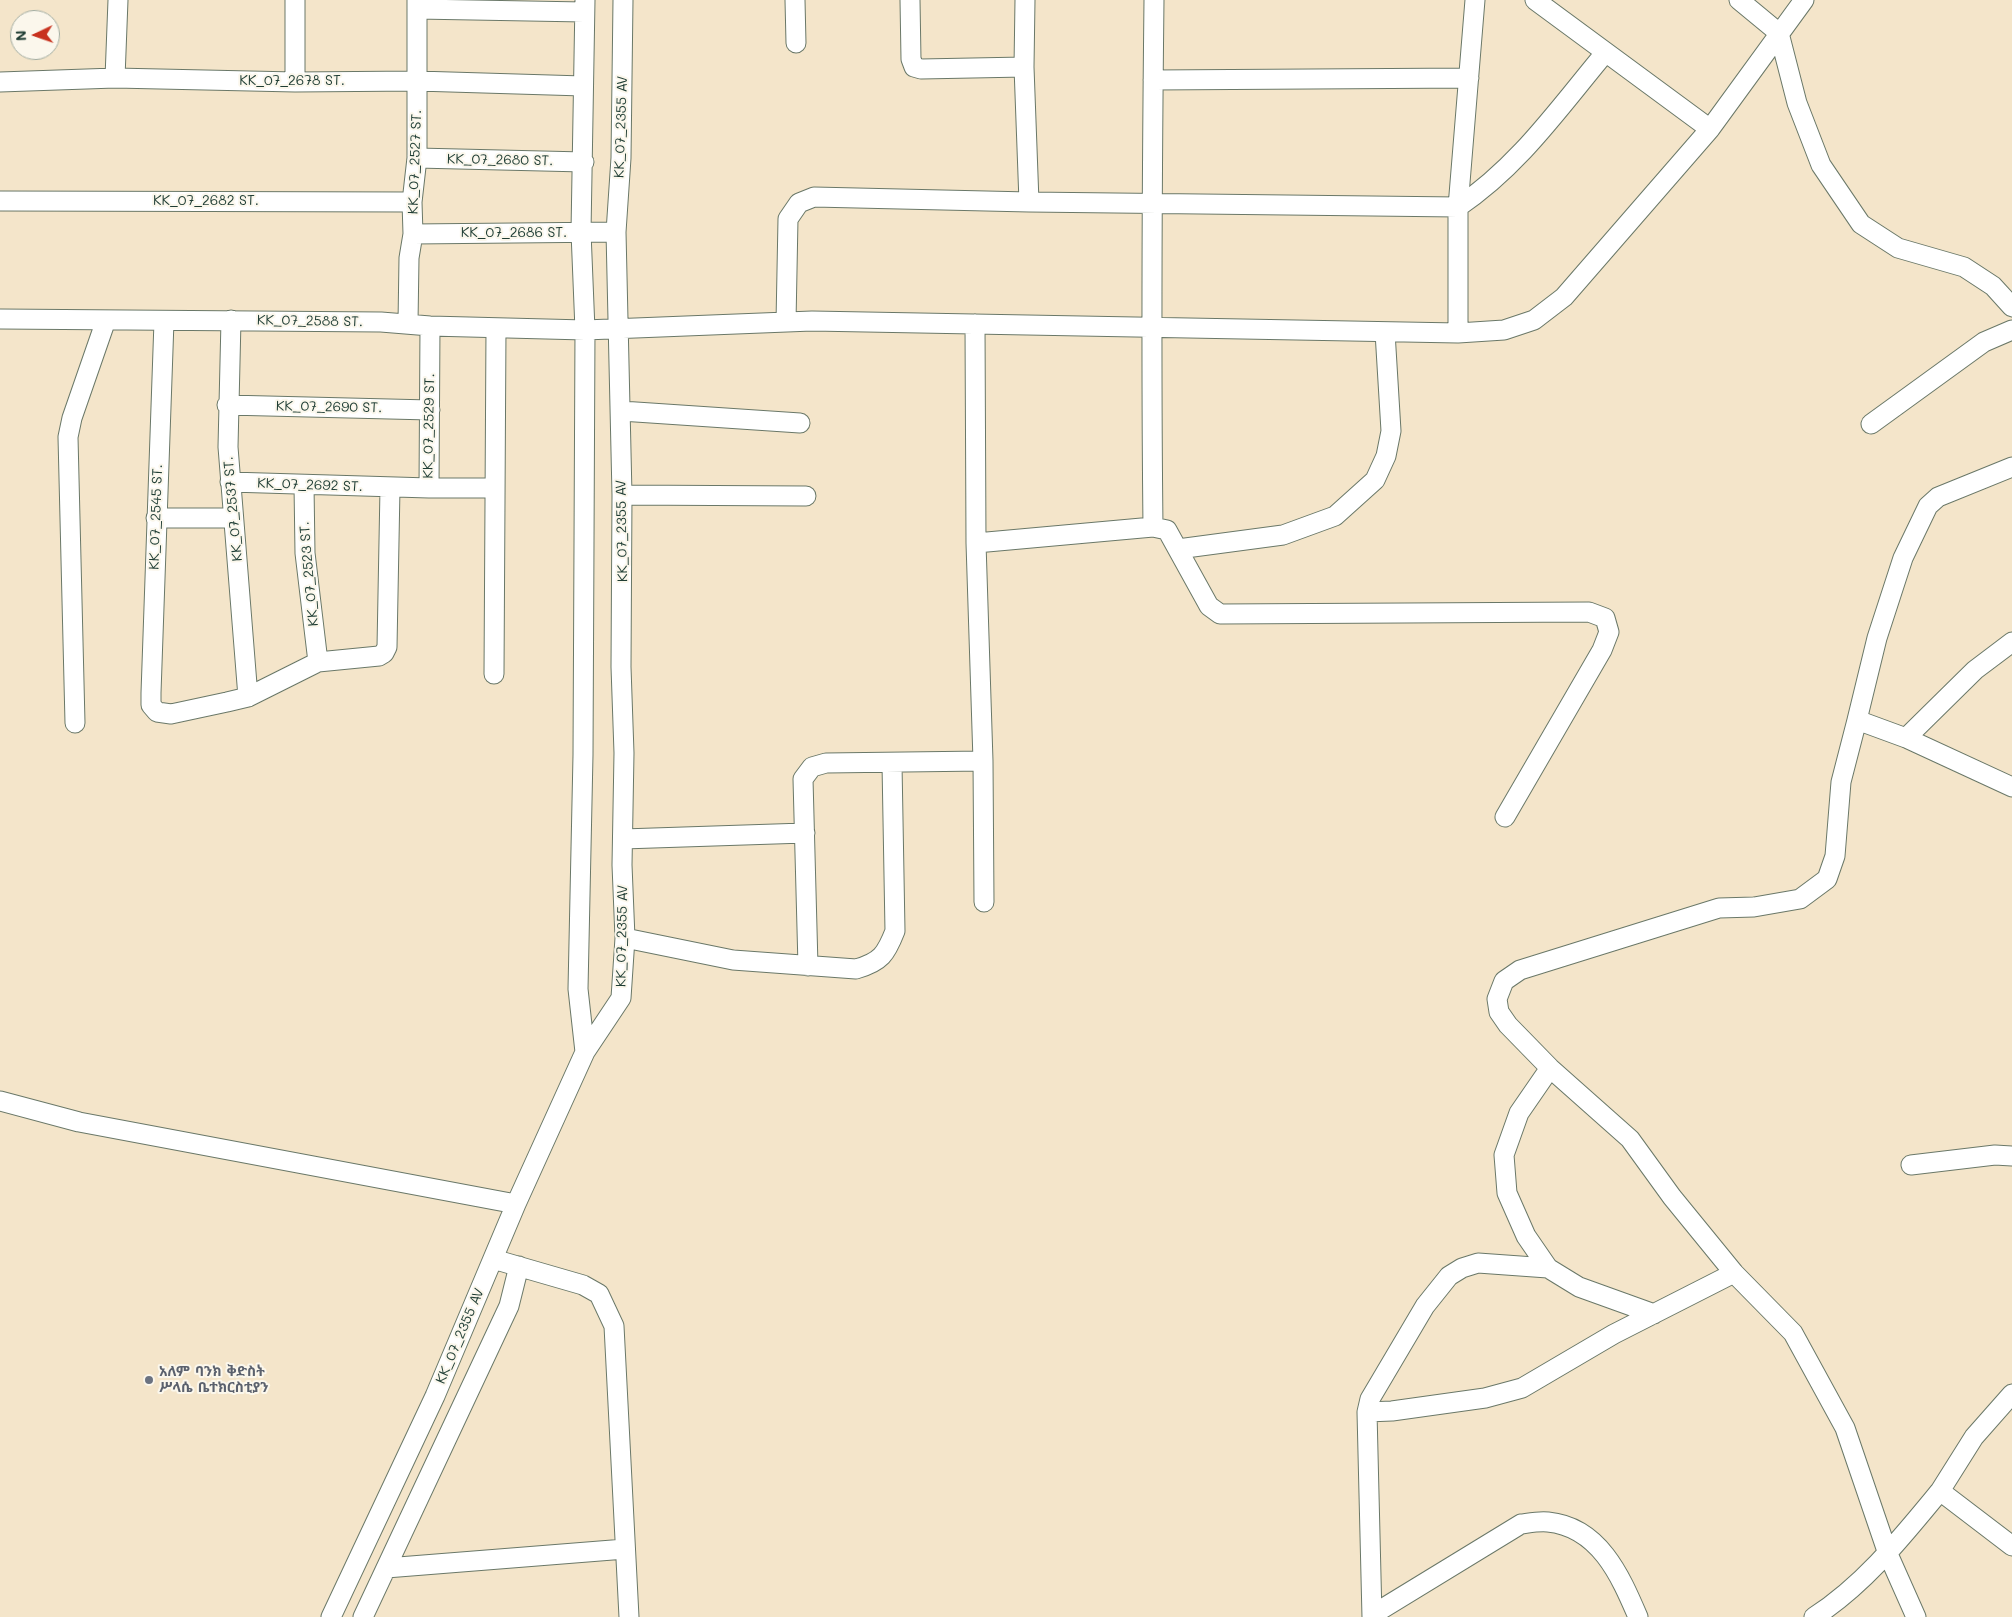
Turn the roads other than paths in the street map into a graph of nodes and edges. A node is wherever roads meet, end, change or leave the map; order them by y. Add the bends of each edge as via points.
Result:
1 (118, 0) edge
2 (295, 0) edge
3 (623, 0) edge
4 (795, 0) edge
5 (910, 0) edge
6 (1025, 0) edge
7 (1154, 0) edge
8 (1475, 0) edge
9 (1534, 0) edge
10 (1739, 0) edge
11 (1804, 0) edge
12 (417, 5) edge
13 (584, 6) edge
14 (1779, 33) junction
15 (796, 43) dead end
16 (1606, 53) junction
17 (1024, 68) junction
18 (115, 78) junction
19 (1469, 78) junction
20 (1153, 80) junction
21 (417, 81) junction
22 (0, 82) edge
23 (294, 82) junction
24 (583, 86) junction
25 (1710, 129) junction
26 (417, 158) junction
27 (584, 162) junction
28 (0, 201) edge
29 (412, 202) junction
30 (1029, 202) junction
31 (1154, 204) junction
32 (1458, 207) junction
33 (581, 232) junction
34 (616, 232) junction
35 (413, 234) junction
36 (2012, 308) edge
37 (0, 319) edge
38 (106, 320) junction
39 (231, 320) junction
40 (164, 321) junction
41 (786, 322) junction
42 (408, 323) junction
43 (975, 324) junction
44 (430, 326) junction
45 (496, 328) junction
46 (1150, 328) junction
47 (585, 330) junction
48 (619, 330) junction
49 (2012, 330) edge
50 (1385, 332) junction
51 (1458, 333) junction
52 (227, 405) junction
53 (430, 410) junction
54 (620, 411) junction
55 (800, 423) dead end
56 (1871, 424) dead end
57 (2012, 467) edge
58 (230, 482) junction
59 (304, 485) junction
60 (390, 488) junction
61 (429, 488) junction
62 (495, 488) junction
63 (622, 495) junction
64 (806, 496) dead end
65 (156, 518) junction
66 (233, 518) junction
67 (1153, 527) junction
68 (976, 543) junction
69 (1178, 550) junction
70 (2012, 642) edge
71 (318, 662) junction
72 (494, 674) dead end
73 (248, 696) junction
74 (1857, 720) junction
75 (75, 723) dead end
76 (1906, 738) junction
77 (983, 762) junction
78 (892, 764) junction
79 (2012, 787) edge
80 (1505, 817) dead end
81 (805, 834) junction
82 (623, 838) junction
83 (984, 902) dead end
84 (624, 938) junction
85 (808, 966) junction
86 (585, 1052) junction
87 (1550, 1068) junction
88 (0, 1102) edge
89 (2012, 1156) edge
90 (1911, 1165) dead end
91 (516, 1204) junction
92 (493, 1259) junction
93 (518, 1266) junction
94 (1548, 1268) junction
95 (1734, 1274) junction
96 (1654, 1314) junction
97 (2012, 1395) edge
98 (1366, 1412) junction
99 (1940, 1491) junction
100 (2012, 1546) edge
101 (625, 1549) junction
102 (1888, 1554) junction
103 (386, 1568) junction
104 (1372, 1616) edge
105 (331, 1617) edge
106 (363, 1617) edge
107 (629, 1617) edge
108 (1638, 1617) edge
109 (1814, 1617) edge
110 (1916, 1617) edge

1 - 18 street
2 - 23 street
3 - 34 street, KK_07_2355 AV via 621,158
4 - 15 street
5 - 17 street via 911,59 914,67
6 - 17 street
7 - 20 street
8 - 19 street
9 - 16 street
10 - 14 street
11 - 14 street, KK_07_2588 ST.
12 - 13 street
12 - 21 street, KK_07_2527 ST.
13 - 24 street
14 - 25 street, KK_07_2588 ST.
14 - 36 street via 1797,103 1820,165 1861,224 1898,248 1964,267 1992,286
16 - 25 street
16 - 32 street via 1514,163 1486,189
17 - 30 street
18 - 22 street, KK_07_2678 ST.
18 - 23 street, KK_07_2678 ST.
19 - 20 street
19 - 32 street
20 - 31 street
21 - 23 street, KK_07_2678 ST.
21 - 24 street, KK_07_2678 ST.
21 - 26 street, KK_07_2527 ST.
24 - 27 street
25 - 51 street, KK_07_2588 ST. via 1564,297 1534,320 1504,330
26 - 27 street, KK_07_2680 ST.
26 - 29 street, KK_07_2527 ST.
27 - 33 street
28 - 29 street, KK_07_2682 ST.
29 - 35 street, KK_07_2527 ST.
30 - 31 street
30 - 41 street via 814,196 799,204 788,219
31 - 32 street
31 - 46 street
32 - 51 street
33 - 34 street, KK_07_2686 ST.
33 - 35 street, KK_07_2686 ST.
33 - 47 street
34 - 48 street, KK_07_2355 AV
35 - 42 street, KK_07_2527 ST. via 409,258
37 - 38 street, KK_07_2588 ST.
38 - 40 street, KK_07_2588 ST.
38 - 75 street via 68,437
39 - 40 street, KK_07_2588 ST.
39 - 42 street, KK_07_2588 ST.
39 - 52 street, KK_07_2537 ST.
40 - 65 street, KK_07_2545 ST.
41 - 43 street, KK_07_2588 ST.
41 - 48 street, KK_07_2588 ST.
42 - 44 street, KK_07_2588 ST.
43 - 46 street, KK_07_2588 ST.
43 - 68 street
44 - 45 street, KK_07_2588 ST.
44 - 53 street, KK_07_2529 ST.
45 - 47 street, KK_07_2588 ST.
45 - 62 street
46 - 50 street, KK_07_2588 ST.
46 - 67 street
47 - 48 street, KK_07_2588 ST.
47 - 86 street via 578,989
48 - 54 street, KK_07_2355 AV
49 - 56 street via 1984,342
50 - 51 street, KK_07_2588 ST.
50 - 69 street via 1391,431 1386,456 1375,480 1335,516 1283,535
52 - 53 street, KK_07_2690 ST.
52 - 58 street, KK_07_2537 ST.
53 - 61 street, KK_07_2529 ST.
54 - 55 street
54 - 63 street, KK_07_2355 AV
57 - 74 street via 1938,497 1928,506 1903,558
58 - 59 street, KK_07_2692 ST.
58 - 66 street, KK_07_2537 ST.
59 - 60 street, KK_07_2692 ST.
59 - 71 street, KK_07_2523 ST. via 305,553
60 - 61 street, KK_07_2529 ST.
60 - 71 street via 387,647 379,656
61 - 62 street
62 - 72 street
63 - 64 street
63 - 82 street, KK_07_2355 AV
65 - 66 street
65 - 73 street, KK_07_2545 ST. via 151,705 157,712 170,714
66 - 73 street, KK_07_2537 ST.
67 - 68 street
67 - 69 street via 1167,530
68 - 77 street
69 - 80 street via 1209,606 1220,614 1589,612 1605,618 1610,632 1602,650
70 - 76 street via 1975,670
71 - 73 street
74 - 76 street
74 - 87 street via 1841,782 1835,856 1827,879 1800,899 1754,907 1719,908 1520,970 1504,981 1497,999 1499,1012
76 - 79 street
77 - 78 street
77 - 83 street
78 - 81 street via 826,763 812,767 804,779
78 - 85 street via 895,931 887,952 871,965 856,969
81 - 82 street
81 - 85 street
82 - 84 street, KK_07_2355 AV
84 - 85 street via 733,960
84 - 86 street, KK_07_2355 AV via 620,998
86 - 91 street, KK_07_2355 AV
87 - 94 street via 1519,1112 1504,1155 1507,1193 1526,1236
87 - 95 street via 1630,1139
88 - 91 street via 79,1122
89 - 90 street via 1995,1155
91 - 92 street, KK_07_2355 AV
92 - 93 street
92 - 105 street, KK_07_2355 AV via 435,1396
93 - 101 street via 583,1285 599,1294 614,1326
93 - 103 street via 509,1306
94 - 96 street via 1579,1287
94 - 98 street via 1478,1263 1449,1276 1425,1306 1370,1399
95 - 96 street
95 - 102 street via 1793,1333 1836,1410
96 - 98 street via 1522,1388 1485,1398
97 - 99 street via 1974,1437
98 - 104 street
99 - 100 street
99 - 102 street
101 - 103 street
101 - 107 street
102 - 109 street via 1830,1607
102 - 110 street
103 - 106 street
104 - 108 street via 1521,1524 1547,1522 1576,1529 1592,1540 1619,1574

